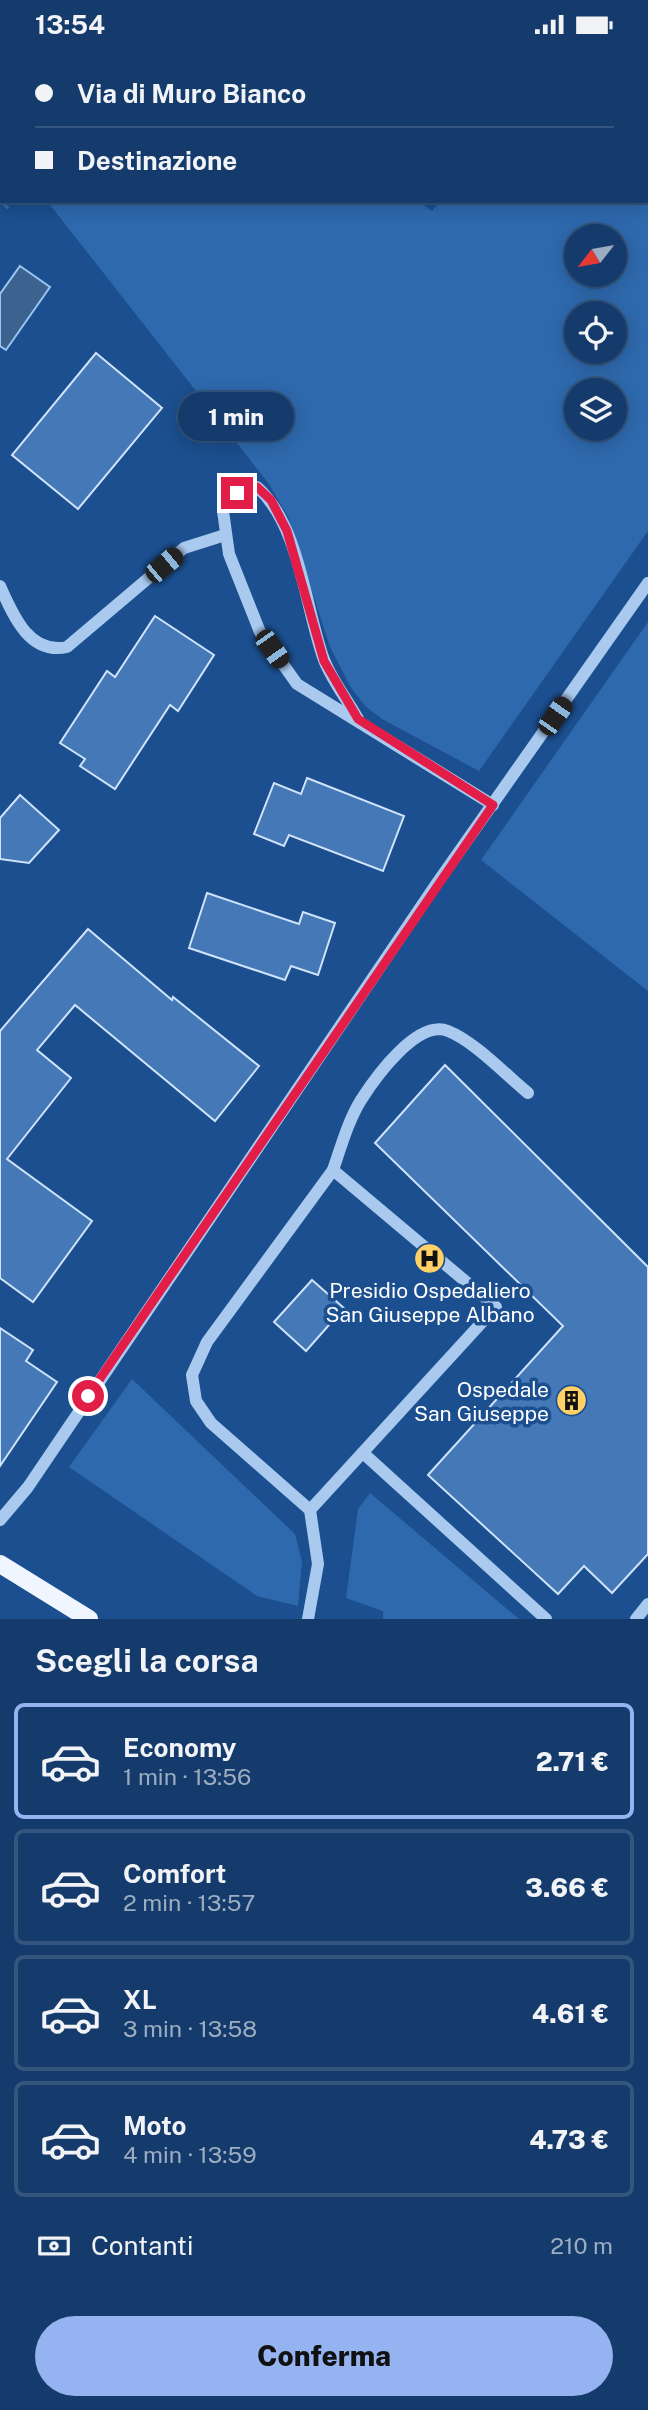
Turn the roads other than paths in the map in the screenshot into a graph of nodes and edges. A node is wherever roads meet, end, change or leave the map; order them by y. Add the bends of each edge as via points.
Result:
1 (225, 535) junction
2 (648, 583) edge
3 (0, 586) edge
4 (358, 719) junction
5 (493, 805) junction
6 (528, 1094) dead end
7 (333, 1170) junction
8 (363, 1453) junction
9 (310, 1510) junction
10 (0, 1520) edge
11 (0, 1564) edge
12 (648, 1604) edge
13 (89, 1619) edge
14 (308, 1619) edge
15 (546, 1619) edge
16 (636, 1619) edge

1 - 3 street via 184,548 66,647 54,650 37,646 13,614
1 - 4 street via 260,632 297,684
1 - 4 street via 223,511 237,493 257,487 271,500 287,531 324,661
2 - 5 street
4 - 5 street
5 - 10 street via 28,1487
6 - 7 street via 459,1037 441,1030 426,1031 409,1042 360,1102
7 - 8 street via 496,1307
7 - 9 street via 207,1342 191,1388 211,1423
8 - 9 street
8 - 15 street
9 - 14 street via 318,1564
11 - 13 main road
12 - 16 street

